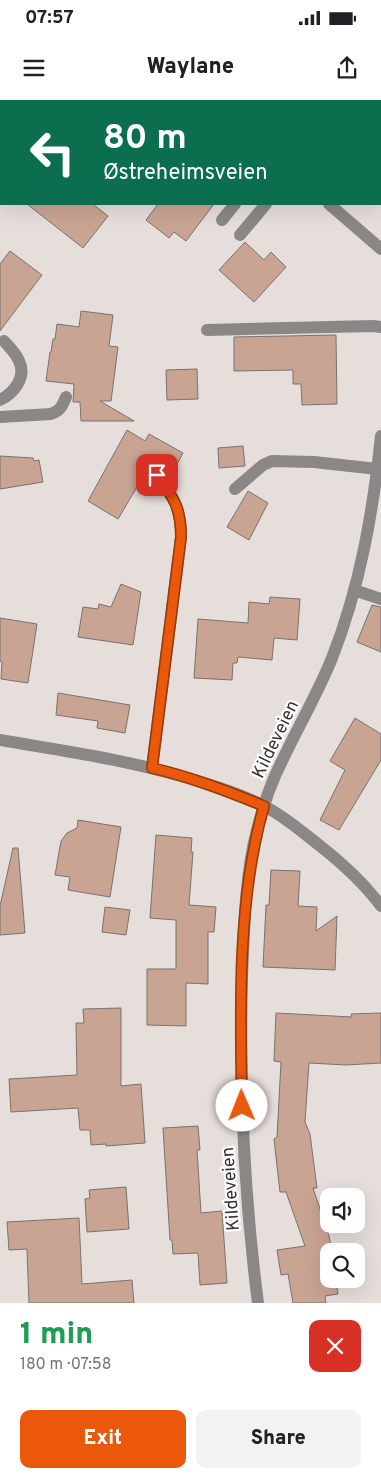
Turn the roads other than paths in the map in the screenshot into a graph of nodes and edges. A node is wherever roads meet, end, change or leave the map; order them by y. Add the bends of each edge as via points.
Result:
1 (234, 205) edge
2 (265, 205) edge
3 (330, 205) edge
4 (222, 220) dead end
5 (240, 236) dead end
6 (381, 249) edge
7 (381, 328) edge
8 (207, 330) dead end
9 (4, 341) dead end
10 (66, 397) dead end
11 (0, 400) edge
12 (0, 417) edge
13 (381, 436) edge
14 (377, 469) junction
15 (157, 475) dead end
16 (235, 489) dead end
17 (354, 590) junction
18 (381, 599) edge
19 (0, 740) edge
20 (152, 768) junction
21 (264, 806) junction
22 (381, 906) edge
23 (258, 1303) edge

1 - 4 street
2 - 5 street
3 - 6 street
7 - 8 street
9 - 11 street via 20,362 21,371 15,389
10 - 12 street via 62,408 51,414
13 - 14 street, Kildeveien
14 - 16 street via 272,461
14 - 17 street, Kildeveien via 371,514
15 - 20 street via 177,506 181,531
17 - 18 street
17 - 21 street, Kildeveien via 332,658 282,760
19 - 20 street
20 - 21 street via 224,789
21 - 22 street via 330,853 354,874
21 - 23 street, Kildeveien via 256,833 247,899 241,1051 244,1165

